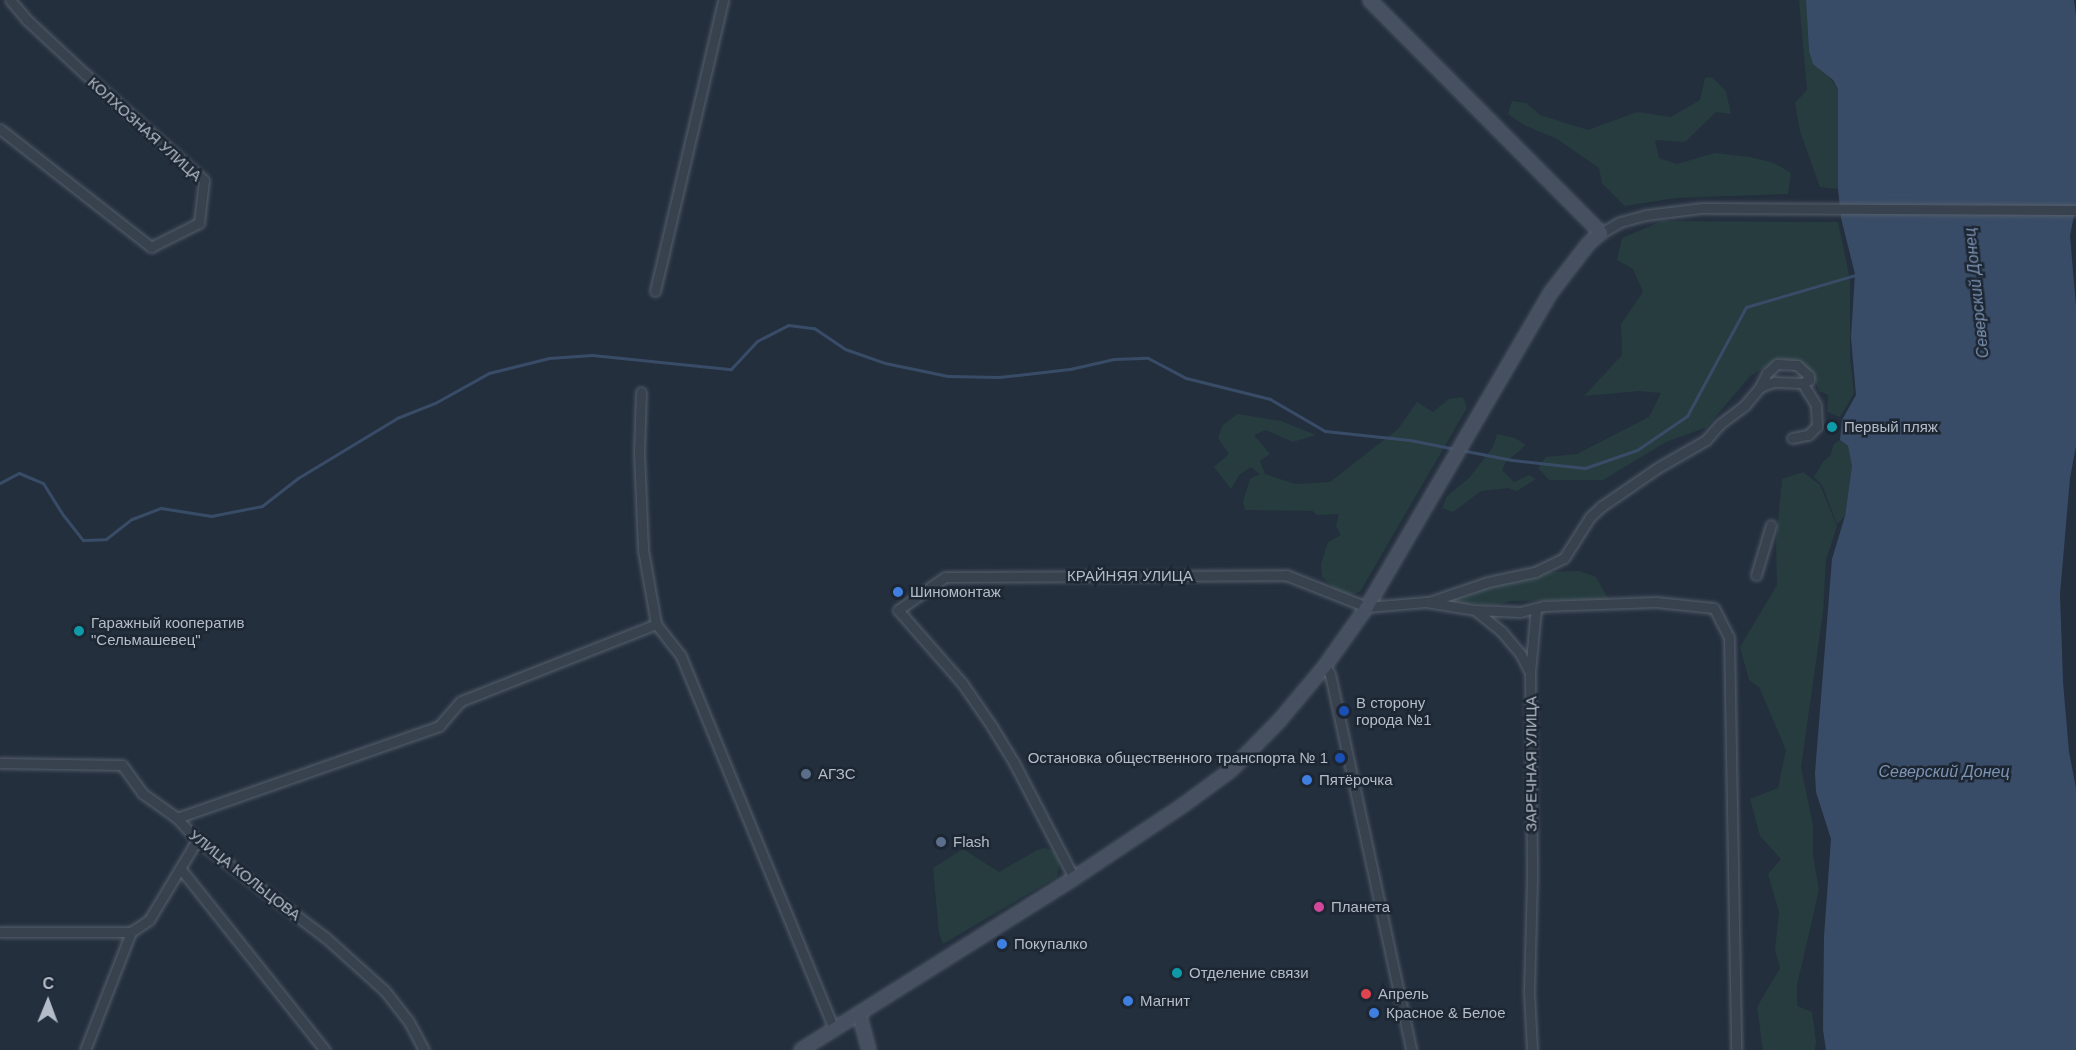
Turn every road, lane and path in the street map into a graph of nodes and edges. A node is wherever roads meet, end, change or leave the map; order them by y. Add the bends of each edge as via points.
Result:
1 (10, 0) edge
2 (723, 0) edge
3 (1370, 0) edge
4 (0, 129) edge
5 (2076, 210) edge
6 (1601, 233) junction
7 (655, 291) dead end
8 (1802, 383) junction
9 (1760, 387) junction
10 (641, 392) dead end
11 (1792, 438) dead end
12 (1772, 525) dead end
13 (1756, 575) dead end
14 (1426, 603) junction
15 (1367, 607) junction
16 (1536, 608) junction
17 (1475, 610) junction
18 (656, 624) junction
19 (1325, 666) junction
20 (1530, 673) junction
21 (0, 763) edge
22 (177, 818) junction
23 (196, 840) junction
24 (180, 868) junction
25 (1074, 878) junction
26 (0, 932) edge
27 (131, 932) junction
28 (859, 1013) junction
29 (834, 1029) junction
30 (85, 1050) edge
31 (325, 1050) edge
32 (424, 1050) edge
33 (801, 1050) edge
34 (869, 1050) edge
35 (1411, 1050) edge
36 (1532, 1050) edge
37 (1736, 1050) edge

1 - 4 street, КОЛХОЗНАЯ УЛИЦА via 85,74 204,180 199,223 151,247
2 - 7 street
3 - 6 street
5 - 6 street via 1672,210 1620,222
6 - 15 street via 1552,291
8 - 9 street via 1774,382
8 - 9 street via 1809,380 1803,369 1777,363
8 - 11 street via 1816,405 1817,426 1808,435
9 - 14 street via 1706,440 1602,506 1590,517 1564,558 1535,572 1488,582
10 - 18 street via 643,550
12 - 13 street
14 - 15 street
14 - 17 street
15 - 19 street
15 - 25 street, КРАЙНЯЯ УЛИЦА via 1286,575 1274,575 945,578 898,610 962,684 991,725
16 - 17 street via 1520,612
16 - 20 street, ЗАРЕЧНАЯ УЛИЦА
16 - 37 street via 1656,602 1714,608 1729,637
17 - 20 street via 1502,632
18 - 22 street via 461,701 439,726
18 - 29 street via 681,656
19 - 25 street via 1231,770
19 - 35 street via 1330,674
20 - 36 street, ЗАРЕЧНАЯ УЛИЦА
21 - 22 street, УЛИЦА КОЛЬЦОВА via 122,765 142,793
22 - 23 street, УЛИЦА КОЛЬЦОВА
23 - 24 street
23 - 32 street, УЛИЦА КОЛЬЦОВА via 325,938 385,992 408,1020
24 - 27 street via 149,920
24 - 31 street
25 - 28 street
26 - 27 street
27 - 30 street
28 - 29 street
28 - 34 street
29 - 33 street

